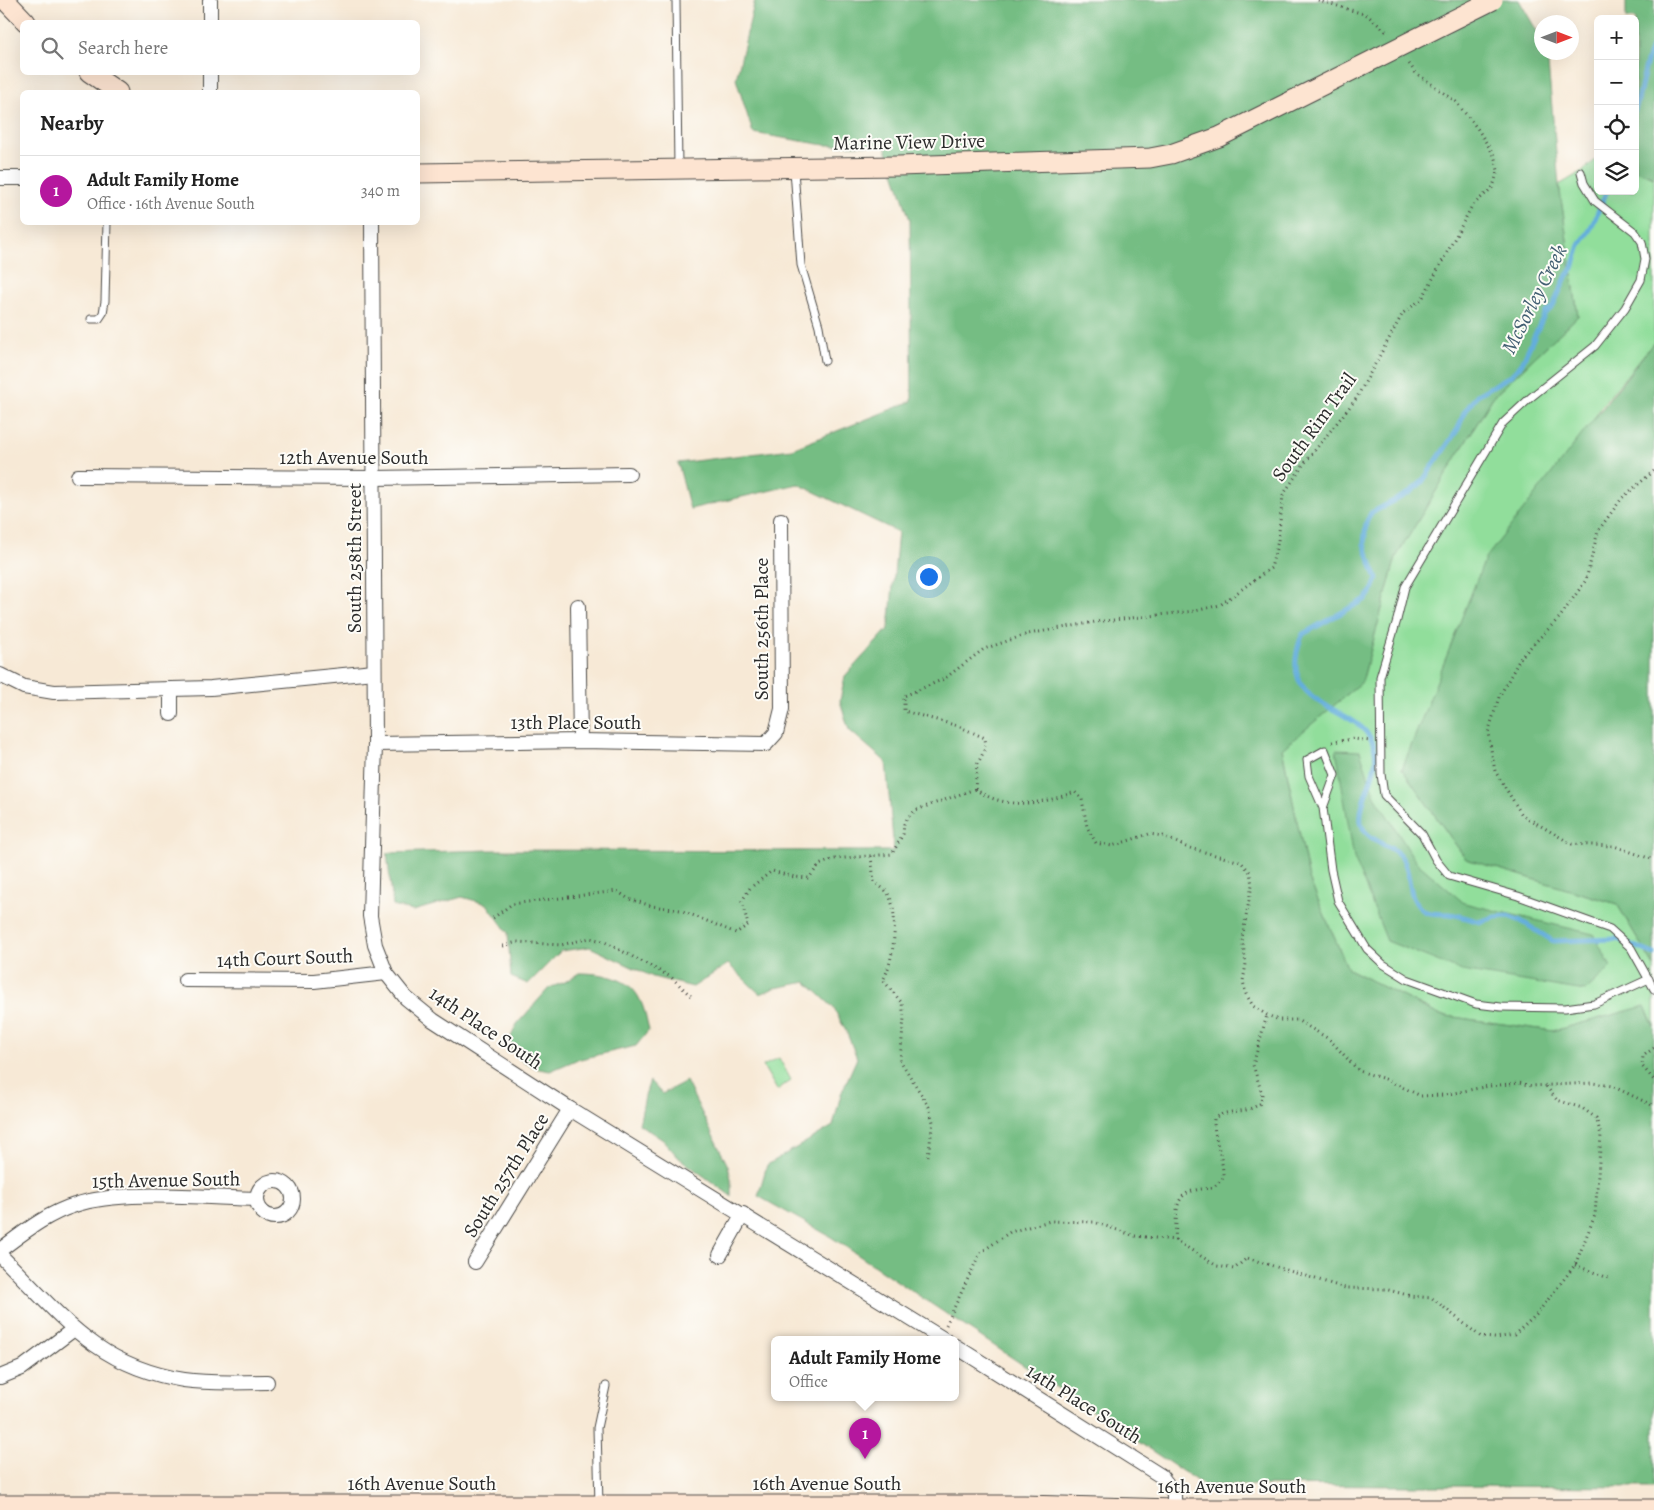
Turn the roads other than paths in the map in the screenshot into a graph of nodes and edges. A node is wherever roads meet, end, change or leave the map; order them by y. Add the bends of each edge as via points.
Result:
1 (5, 0) edge
2 (210, 0) edge
3 (676, 0) edge
4 (1493, 0) edge
5 (24, 20) edge
6 (210, 20) edge
7 (94, 75) edge
8 (210, 75) edge
9 (115, 90) edge
10 (210, 90) edge
11 (794, 167) junction
12 (678, 169) junction
13 (1582, 172) dead end
14 (420, 173) edge
15 (0, 178) edge
16 (20, 178) edge
17 (106, 225) edge
18 (372, 225) edge
19 (91, 319) dead end
20 (825, 361) dead end
21 (629, 474) dead end
22 (78, 476) dead end
23 (374, 478) junction
24 (781, 520) dead end
25 (578, 606) dead end
26 (374, 672) junction
27 (2, 680) edge
28 (171, 690) junction
29 (171, 714) dead end
30 (775, 736) joint
31 (580, 741) junction
32 (375, 744) junction
33 (1324, 808) junction
34 (386, 973) junction
35 (1649, 979) junction
36 (185, 980) dead end
37 (1654, 989) edge
38 (570, 1109) junction
39 (257, 1199) dead end
40 (743, 1214) junction
41 (0, 1250) edge
42 (0, 1255) edge
43 (720, 1255) dead end
44 (475, 1262) dead end
45 (74, 1329) junction
46 (938, 1336) edge
47 (959, 1349) edge
48 (0, 1377) edge
49 (268, 1382) dead end
50 (606, 1386) dead end
51 (0, 1505) edge
52 (598, 1505) junction
53 (104, 1507) edge
54 (208, 1507) edge
55 (405, 1507) edge
56 (764, 1508) edge
57 (1023, 1508) edge
58 (1174, 1509) edge
59 (1623, 1509) edge
60 (1654, 1509) edge
61 (1471, 1510) edge

1 - 5 main road
2 - 6 street
3 - 12 lane
4 - 11 main road, Marine View Drive, bridge via 1219,137 1171,154 1150,158
7 - 9 main road
8 - 10 street
11 - 12 main road, Marine View Drive
11 - 20 lane via 801,266 819,326
12 - 14 main road, Marine View Drive
13 - 35 lane via 1584,183 1595,201 1635,232 1642,242 1645,259 1641,280 1625,308 1596,346 1530,398 1503,424 1404,587 1380,677 1379,743 1384,795 1422,834 1449,876 1589,920 1615,933 1627,944
15 - 16 street
17 - 19 lane via 105,301 103,313 98,319
18 - 23 street, South 258th Street
21 - 23 street, 12th Avenue South
22 - 23 street, 12th Avenue South
23 - 26 street, South 258th Street
24 - 30 street, South 256th Place via 782,709
25 - 31 street
26 - 28 street
26 - 32 street, South 258th Street
27 - 28 street via 44,691
28 - 29 street
30 - 31 street, 13th Place South via 760,745
31 - 32 street, 13th Place South
32 - 34 street, 14th Place South via 370,916 375,945
33 - 33 lane via 1336,775 1325,750 1308,760 1309,776
33 - 35 lane via 1338,901 1367,949 1407,979 1476,1004 1566,1008 1594,1004
34 - 36 street, 14th Court South via 314,981
34 - 38 street, 14th Place South via 406,998 433,1020
35 - 37 lane
38 - 40 street, 14th Place South
38 - 44 street, South 257th Place
39 - 41 street, 15th Avenue South via 130,1197 91,1200 57,1212
40 - 43 street
40 - 46 street, 14th Place South
42 - 45 street
45 - 48 street via 22,1368
45 - 49 street via 112,1357 147,1372 186,1380
47 - 58 street, 14th Place South via 1161,1476 1174,1493
50 - 52 lane via 597,1428
51 - 53 main road, 16th Avenue South
52 - 55 main road, 16th Avenue South
52 - 56 main road, 16th Avenue South
53 - 54 main road, 16th Avenue South
54 - 55 main road, 16th Avenue South
56 - 57 main road, 16th Avenue South
57 - 58 main road, 16th Avenue South
58 - 61 main road, 16th Avenue South
59 - 60 main road, 16th Avenue South
59 - 61 main road, 16th Avenue South

